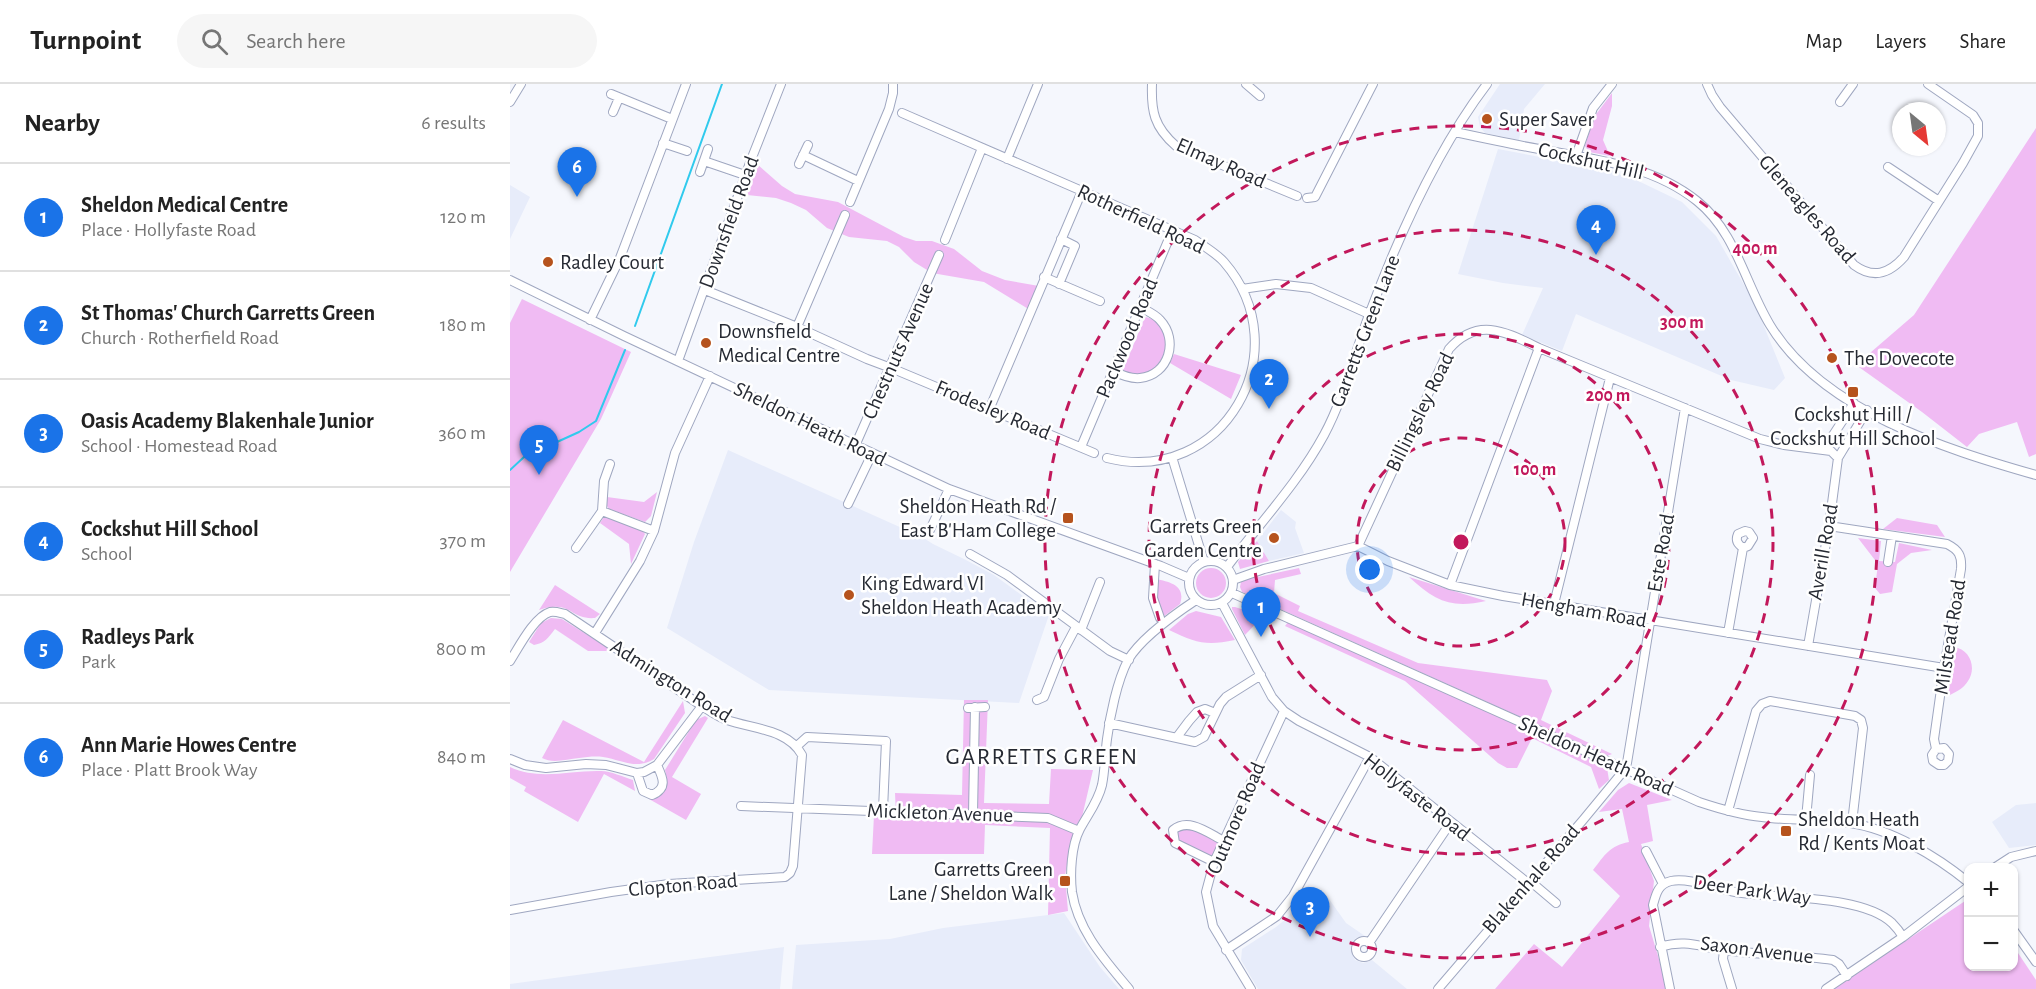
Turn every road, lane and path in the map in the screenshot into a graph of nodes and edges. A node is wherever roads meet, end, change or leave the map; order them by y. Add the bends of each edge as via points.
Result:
1 (521, 84) edge
2 (686, 84) edge
3 (781, 84) edge
4 (892, 84) edge
5 (1038, 84) edge
6 (1152, 84) edge
7 (1246, 84) edge
8 (1373, 84) edge
9 (1486, 84) edge
10 (1612, 84) edge
11 (1707, 84) edge
12 (1853, 84) edge
13 (1928, 84) edge
14 (1260, 96) dead end
15 (510, 102) edge
16 (1840, 102) dead end
17 (613, 112) dead end
18 (902, 114) dead end
19 (672, 119) junction
20 (1455, 132) junction
21 (663, 143) junction
22 (808, 145) dead end
23 (982, 148) junction
24 (708, 149) dead end
25 (687, 151) dead end
26 (803, 155) junction
27 (1576, 156) junction
28 (1007, 159) junction
29 (704, 161) junction
30 (799, 164) dead end
31 (1888, 167) dead end
32 (700, 172) dead end
33 (746, 175) junction
34 (858, 181) junction
35 (1082, 191) junction
36 (1297, 196) dead end
37 (1307, 198) dead end
38 (1939, 201) junction
39 (850, 202) dead end
40 (846, 214) dead end
41 (1173, 229) junction
42 (1061, 239) junction
43 (945, 240) dead end
44 (939, 255) dead end
45 (1044, 277) junction
46 (510, 280) edge
47 (1059, 284) junction
48 (705, 290) junction
49 (1242, 290) junction
50 (1100, 301) dead end
51 (1140, 307) junction
52 (1369, 314) junction
53 (590, 320) junction
54 (797, 327) junction
55 (1539, 348) junction
56 (678, 361) junction
57 (891, 368) junction
58 (1113, 371) junction
59 (710, 376) junction
60 (1610, 378) junction
61 (1854, 403) junction
62 (1685, 408) junction
63 (989, 410) junction
64 (1868, 410) junction
65 (855, 446) junction
66 (1081, 447) junction
67 (1824, 449) junction
68 (1094, 453) dead end
69 (872, 454) junction
70 (1172, 457) junction
71 (1107, 458) dead end
72 (1838, 458) junction
73 (610, 464) dead end
74 (2036, 476) edge
75 (949, 489) junction
76 (848, 504) dead end
77 (602, 511) junction
78 (1829, 526) junction
79 (654, 531) junction
80 (929, 532) dead end
81 (1892, 536) junction
82 (1358, 546) junction
83 (576, 548) dead end
84 (1743, 548) dead end
85 (970, 554) dead end
86 (1204, 562) junction
87 (1888, 562) dead end
88 (1155, 564) junction
89 (1227, 567) junction
90 (1189, 578) junction
91 (1233, 580) junction
92 (1100, 582) dead end
93 (1450, 585) junction
94 (1232, 592) junction
95 (1196, 600) junction
96 (1222, 603) junction
97 (1554, 604) junction
98 (1160, 618) dead end
99 (1650, 621) junction
100 (1079, 628) junction
101 (595, 633) junction
102 (1728, 633) junction
103 (1808, 646) junction
104 (1129, 660) junction
105 (510, 661) edge
106 (1944, 668) junction
107 (1261, 675) junction
108 (1043, 700) dead end
109 (702, 706) junction
110 (985, 707) dead end
111 (1284, 711) junction
112 (1215, 713) junction
113 (1109, 723) junction
114 (1177, 737) junction
115 (797, 746) junction
116 (1936, 749) dead end
117 (1370, 757) junction
118 (510, 759) edge
119 (657, 765) junction
120 (1624, 770) junction
121 (637, 773) junction
122 (1810, 775) dead end
123 (1800, 785) dead end
124 (1809, 785) junction
125 (741, 806) dead end
126 (798, 807) junction
127 (883, 810) junction
128 (1728, 811) junction
129 (973, 814) junction
130 (1806, 819) junction
131 (1452, 822) junction
132 (1852, 823) junction
133 (1079, 831) junction
134 (1224, 841) junction
135 (1647, 851) dead end
136 (2036, 851) edge
137 (1214, 862) junction
138 (2001, 863) edge
139 (1964, 879) edge
140 (1529, 882) junction
141 (1663, 884) junction
142 (1964, 890) edge
143 (1556, 903) dead end
144 (510, 910) edge
145 (1903, 937) junction
146 (2018, 938) edge
147 (1369, 943) dead end
148 (1660, 947) junction
149 (1226, 950) junction
150 (1724, 950) junction
151 (2036, 962) edge
152 (1847, 976) junction
153 (1129, 989) edge
154 (1251, 989) edge
155 (1438, 989) edge
156 (1670, 989) edge
157 (1732, 989) edge
158 (1826, 989) edge

1 - 15 street
2 - 19 street
3 - 33 street, Downsfield Road
4 - 34 street via 889,109
5 - 28 street
6 - 36 street, Elmay Road via 1155,119 1163,135 1176,146
7 - 14 street
8 - 37 street via 1318,192
9 - 20 street, Garretts Green Lane
10 - 27 street via 1593,108
11 - 38 street, Gleneagles Road via 1742,133 1863,271 1881,274 1896,266
12 - 16 street
13 - 38 street, Gleneagles Road via 1973,115 1978,123 1976,142
17 - 19 street via 615,96
18 - 23 street, Rotherfield Road
19 - 21 street
20 - 27 street, Cockshut Hill
20 - 52 street, Garretts Green Lane via 1402,234
21 - 25 street
21 - 53 street via 620,258
22 - 26 street
23 - 28 street, Rotherfield Road
23 - 43 street
24 - 29 street
26 - 30 street
26 - 34 street
27 - 61 street, Cockshut Hill via 1645,172 1698,201 1726,235 1776,335 1803,368
28 - 35 street, Rotherfield Road
29 - 32 street
29 - 33 street
31 - 38 street
33 - 48 street, Downsfield Road
34 - 39 street
35 - 41 street, Rotherfield Road
35 - 42 street
40 - 54 street
41 - 49 street, Rotherfield Road via 1214,253
41 - 51 street, Packwood Road
42 - 45 street
42 - 47 street via 1075,246
44 - 57 street, Chestnuts Avenue
45 - 47 street
45 - 63 street
46 - 53 street, Sheldon Heath Road
47 - 50 street
48 - 54 street, Frodesley Road
48 - 56 street, Downsfield Road
49 - 52 street via 1276,284 1311,288
49 - 70 street, Rotherfield Road via 1250,307 1255,342 1252,369 1240,402 1207,440
51 - 58 street, Packwood Road
51 - 58 street via 1164,325 1171,345 1169,354 1146,377 1133,378
52 - 89 street, Garretts Green Lane via 1324,435
53 - 56 street, Sheldon Heath Road
54 - 57 street, Frodesley Road
55 - 60 street, Billingsley Road
55 - 82 street, Billingsley Road via 1495,330 1469,333 1453,344
55 - 93 street
56 - 59 street, Sheldon Heath Road
57 - 63 street, Frodesley Road
57 - 65 street, Chestnuts Avenue
58 - 66 street, Packwood Road
59 - 65 street, Sheldon Heath Road
59 - 79 street via 675,453
60 - 62 street, Billingsley Road
60 - 97 street
61 - 64 street, Cockshut Hill
61 - 67 street
62 - 67 street, Billingsley Road via 1760,439
62 - 99 street, Este Road
63 - 66 street, Frodesley Road
64 - 72 street, Averill Road
64 - 74 street, Cockshut Hill via 1952,450
65 - 69 street, Sheldon Heath Road
66 - 68 street, Frodesley Road
67 - 72 street
69 - 75 street, Sheldon Heath Road
69 - 76 street
70 - 71 street, Rotherfield Road via 1146,462
70 - 86 street
72 - 78 street, Averill Road
73 - 77 street via 604,481
75 - 80 street
75 - 88 street, Sheldon Heath Road
77 - 79 street
77 - 83 street
78 - 81 street, Milstead Road
78 - 103 street, Averill Road
79 - 101 street
81 - 87 street
81 - 106 street, Milstead Road via 1947,544 1962,560
82 - 91 street
82 - 93 street, Hengham Road
84 - 102 street
85 - 100 street via 1007,575
86 - 89 street via 1214,561
86 - 90 street
88 - 90 street, Sheldon Heath Road
88 - 98 street via 1153,598
89 - 91 street
90 - 95 street
91 - 94 street
92 - 100 street
93 - 97 street, Hengham Road
94 - 96 street
94 - 120 street, Sheldon Heath Road
95 - 96 street via 1208,606
95 - 104 street via 1162,625
96 - 107 street, Hollyfaste Road
97 - 99 street, Hengham Road
99 - 102 street, Hengham Road
99 - 120 street, Este Road
100 - 104 street
100 - 108 street via 1059,659
101 - 105 street, Admington Road via 565,614 549,612 528,633
101 - 109 street, Admington Road
102 - 103 street, Hengham Road
103 - 106 street, Hengham Road
104 - 113 street
106 - 116 street, Milstead Road
107 - 111 street, Hollyfaste Road
107 - 112 street via 1226,697
109 - 115 street, Admington Road via 725,720 788,738
109 - 119 street
110 - 129 street via 971,708
111 - 117 street, Hollyfaste Road
111 - 134 street, Outmore Road
112 - 114 street via 1205,709 1197,712
112 - 114 street via 1204,737 1195,742
113 - 114 street
113 - 133 street via 1102,786
115 - 126 street via 802,755
115 - 127 street via 807,737 886,741
117 - 131 street, Hollyfaste Road
117 - 149 street via 1293,896 1277,916
118 - 121 street via 546,768 606,765
119 - 121 street
119 - 121 street via 664,782 652,795 643,791
120 - 128 street, Sheldon Heath Road
120 - 140 street, Blakenhale Road
122 - 124 street
123 - 124 street
124 - 130 street
125 - 126 street, Mickleton Avenue
126 - 127 street, Mickleton Avenue
126 - 144 street, Clopton Road via 793,866 785,877 669,884
127 - 129 street, Mickleton Avenue
128 - 130 street, Sheldon Heath Road via 1764,818
128 - 132 street via 1756,711 1770,701 1861,720
129 - 133 street, Mickleton Avenue via 1048,818
130 - 132 street, Sheldon Heath Road
131 - 140 street, Hollyfaste Road
131 - 147 street
132 - 139 street, Sheldon Heath Road via 1930,855
133 - 153 street via 1072,871 1076,907 1092,942
134 - 137 street, Outmore Road
134 - 137 street via 1190,824 1173,830 1175,843
135 - 141 street
136 - 138 street
137 - 149 street, Outmore Road via 1206,892 1213,926
140 - 143 street, Hollyfaste Road
140 - 155 street, Blakenhale Road
141 - 145 street, Deer Park Way via 1682,880 1736,892 1856,906 1891,922
141 - 148 street, Deer Park Way via 1653,905
142 - 145 street
145 - 152 street
146 - 151 street
148 - 150 street, Saxon Avenue via 1689,942
148 - 156 street, Deer Park Way
149 - 154 street, Outmore Road
150 - 152 street, Saxon Avenue via 1833,960
150 - 157 street
152 - 158 street

